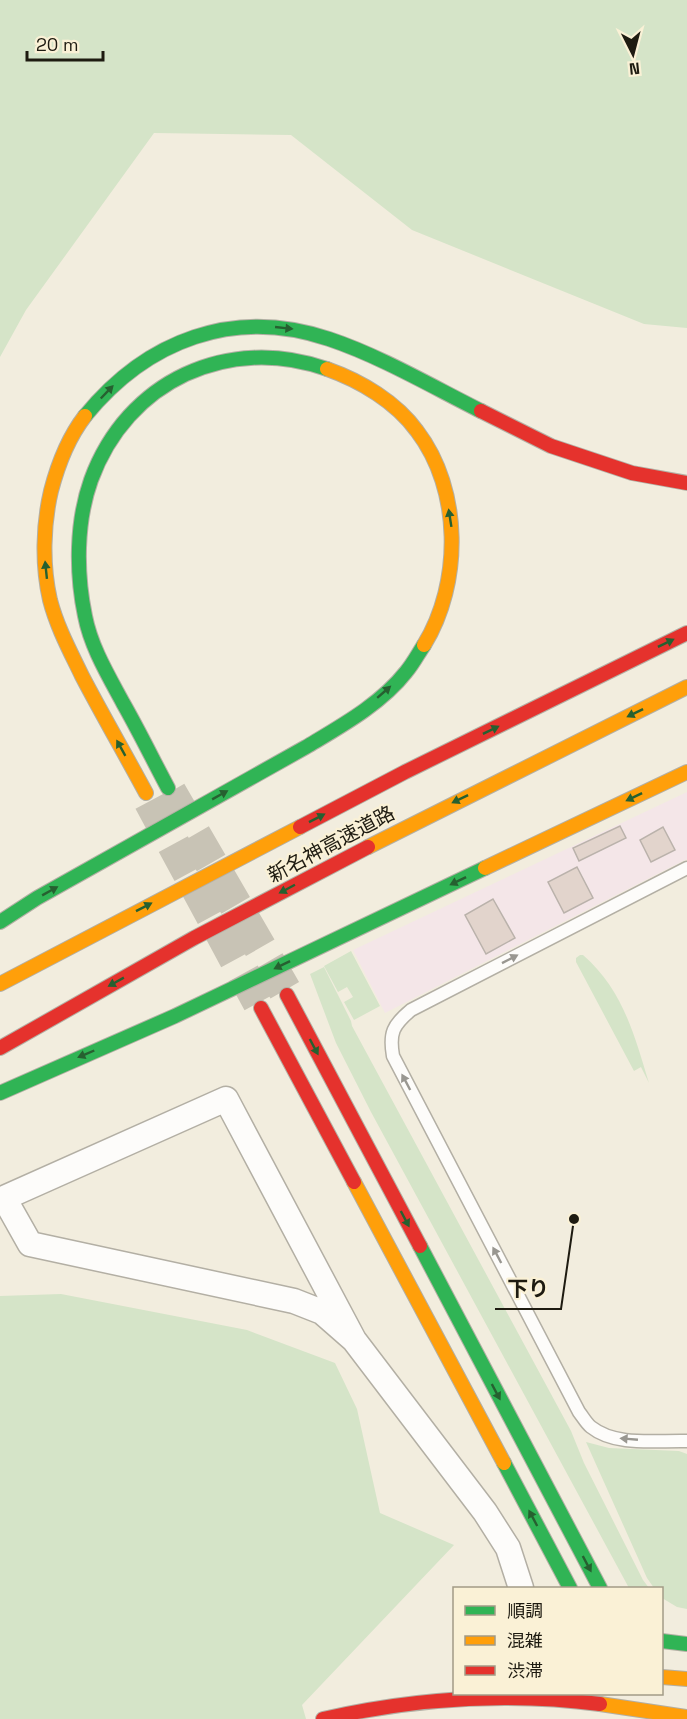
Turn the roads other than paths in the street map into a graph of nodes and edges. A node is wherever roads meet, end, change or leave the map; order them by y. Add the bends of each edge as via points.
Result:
1 (687, 483) edge
2 (687, 633) edge
3 (687, 687) edge
4 (687, 772) edge
5 (168, 788) tunnel mouth
6 (149, 800) tunnel mouth
7 (687, 868) edge
8 (0, 922) edge
9 (0, 984) edge
10 (287, 995) tunnel mouth
11 (261, 1008) tunnel mouth
12 (0, 1048) edge
13 (0, 1093) edge
14 (354, 1340) junction
15 (687, 1441) edge
16 (521, 1587) edge
17 (569, 1587) edge
18 (599, 1587) edge
19 (663, 1641) edge
20 (687, 1644) edge
21 (663, 1677) edge
22 (687, 1679) edge
23 (522, 1695) edge
24 (687, 1717) edge
25 (323, 1719) edge

6 -> 1 main road via 90,693 57,621 48,590 45,526 68,443 106,392 131,369 158,353 218,330 246,326 301,330 356,349 551,446 632,473
9 -> 2 main road, 新名神高速道路 via 405,772
3 -> 12 main road, 新名神高速道路 via 424,817 194,938
4 -> 13 main road via 175,1016
8 -> 5 main road via 338,729 405,674 424,644 442,611 450,576 452,534 446,493 430,453 409,421 376,393 343,374 298,360 251,357 213,363 177,378 145,400 120,426 86,490 79,526 79,563 88,628
15 -> 7 lane via 622,1440 600,1433 579,1412 393,1056 391,1044 398,1020 411,1010
10 -> 18 main road
17 -> 11 main road
14 - 14 street via 322,1312 294,1301 30,1244 4,1198 226,1099
14 - 16 street via 485,1512 508,1548
19 - 20 main road
21 - 22 main road
23 - 24 main road
23 - 25 main road via 441,1699

